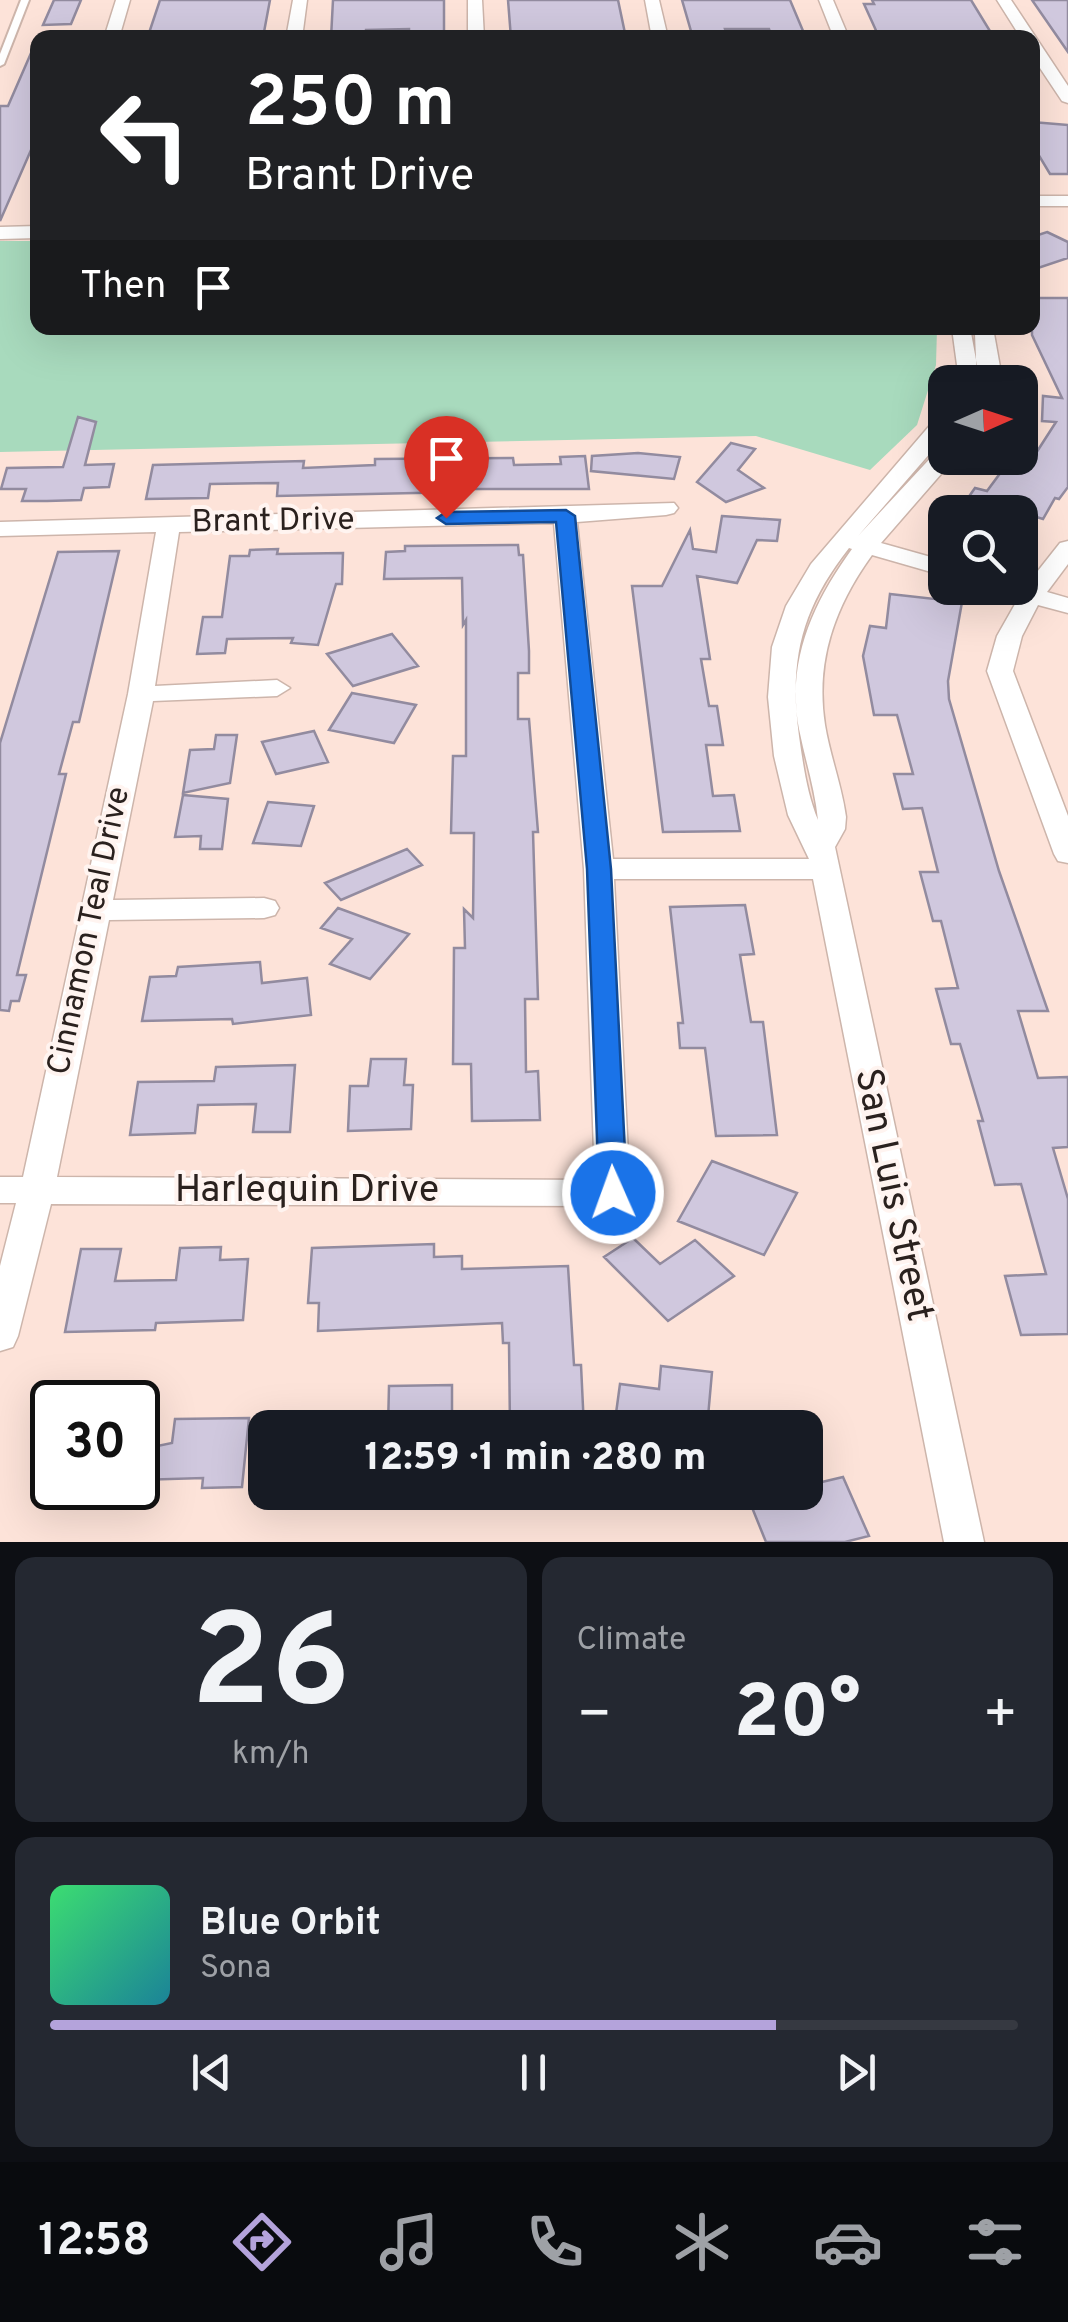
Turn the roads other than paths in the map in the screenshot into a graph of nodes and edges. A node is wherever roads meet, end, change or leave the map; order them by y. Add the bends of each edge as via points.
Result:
1 (24, 0) edge
2 (124, 0) edge
3 (300, 0) edge
4 (475, 0) edge
5 (652, 0) edge
6 (826, 0) edge
7 (1004, 0) edge
8 (0, 30) edge
9 (14, 30) junction
10 (114, 30) edge
11 (295, 30) edge
12 (476, 30) edge
13 (658, 30) edge
14 (839, 30) edge
15 (1023, 30) edge
16 (1040, 56) edge
17 (0, 64) edge
18 (1068, 98) edge
19 (1040, 201) edge
20 (1068, 201) edge
21 (1068, 215) edge
22 (30, 216) edge
23 (1040, 216) edge
24 (0, 217) edge
25 (30, 232) edge
26 (0, 233) edge
27 (961, 335) edge
28 (986, 335) edge
29 (966, 365) edge
30 (988, 365) edge
31 (928, 444) edge
32 (928, 472) edge
33 (666, 508) dead end
34 (566, 516) junction
35 (169, 524) junction
36 (0, 529) edge
37 (854, 542) junction
38 (1068, 548) edge
39 (928, 564) edge
40 (1038, 574) edge
41 (1038, 597) edge
42 (1015, 605) edge
43 (1068, 606) edge
44 (277, 688) dead end
45 (141, 694) junction
46 (1067, 848) edge
47 (824, 858) junction
48 (599, 869) junction
49 (264, 908) dead end
50 (93, 910) junction
51 (0, 1190) edge
52 (36, 1190) junction
53 (0, 1336) edge
54 (964, 1542) edge

1 - 9 lane
2 - 10 street
3 - 11 street
4 - 12 street
5 - 13 street
6 - 14 street
7 - 15 street
8 - 9 lane
9 - 17 lane
16 - 18 street
19 - 20 street
21 - 23 street
22 - 24 street
25 - 26 street
27 - 29 street
28 - 30 street
31 - 37 street, San Luis Street
32 - 37 street, San Luis Street
33 - 34 street, Brant Drive
34 - 35 street, Brant Drive
34 - 48 street
35 - 36 street, Brant Drive
35 - 45 street, Cinnamon Teal Drive
37 - 39 street
37 - 47 street, San Luis Street via 819,620 810,661 810,717 832,825
38 - 40 street
41 - 43 street
42 - 46 street via 1000,671
44 - 45 street
45 - 50 street, Cinnamon Teal Drive
47 - 48 street
47 - 54 street, San Luis Street
48 - 52 street, Harlequin Drive via 613,1193
49 - 50 street
50 - 52 street, Cinnamon Teal Drive
51 - 52 street, Harlequin Drive
52 - 53 street, Cinnamon Teal Drive

